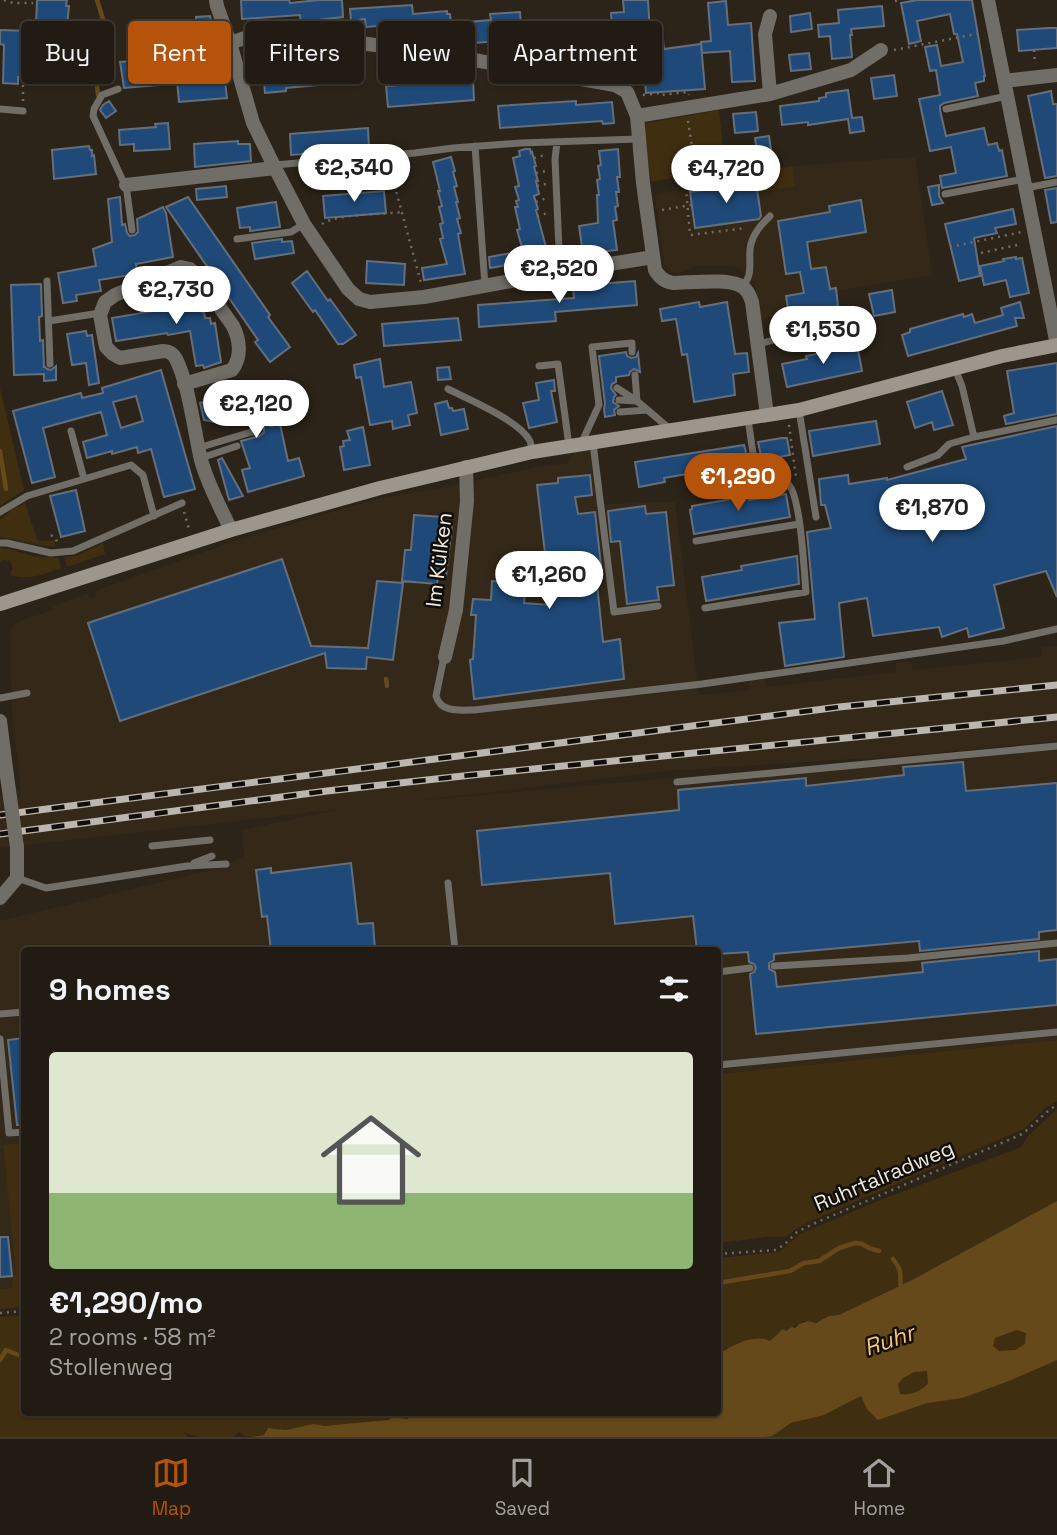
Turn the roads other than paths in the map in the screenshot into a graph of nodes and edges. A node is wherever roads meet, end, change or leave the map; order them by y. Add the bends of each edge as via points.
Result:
1 (216, 0) edge
2 (988, 0) edge
3 (770, 16) dead end
4 (222, 21) edge
5 (231, 43) edge
6 (231, 46) edge
7 (881, 50) road end
8 (1057, 75) edge
9 (1004, 81) junction
10 (628, 84) edge
11 (118, 89) dead end
12 (770, 94) junction
13 (629, 96) junction
14 (1008, 96) junction
15 (0, 109) edge
16 (946, 109) dead end
17 (23, 111) dead end
18 (637, 116) junction
19 (638, 139) junction
20 (557, 142) junction
21 (475, 146) junction
22 (275, 167) junction
23 (1057, 182) edge
24 (1025, 183) junction
25 (126, 185) junction
26 (945, 194) dead end
27 (770, 216) dead end
28 (307, 229) junction
29 (132, 230) dead end
30 (237, 239) dead end
31 (653, 257) junction
32 (560, 272) junction
33 (47, 281) dead end
34 (485, 286) junction
35 (742, 286) junction
36 (101, 313) junction
37 (868, 317) dead end
38 (48, 321) junction
39 (758, 344) junction
40 (1057, 345) edge
41 (632, 352) dead end
42 (50, 364) dead end
43 (539, 366) dead end
44 (955, 369) junction
45 (635, 375) dead end
46 (184, 384) junction
47 (617, 388) dead end
48 (447, 389) dead end
49 (619, 400) dead end
50 (637, 401) junction
51 (648, 410) junction
52 (793, 411) junction
53 (620, 412) dead end
54 (604, 414) dead end
55 (768, 415) junction
56 (594, 416) junction
57 (748, 419) junction
58 (1057, 421) edge
59 (258, 430) dead end
60 (671, 430) junction
61 (71, 431) dead end
62 (974, 437) junction
63 (581, 445) junction
64 (237, 446) dead end
65 (532, 452) junction
66 (200, 453) junction
67 (466, 467) junction
68 (907, 467) dead end
69 (84, 479) junction
70 (182, 503) dead end
71 (0, 512) edge
72 (154, 516) junction
73 (816, 517) dead end
74 (799, 524) junction
75 (231, 530) junction
76 (696, 541) dead end
77 (0, 543) edge
78 (0, 604) edge
79 (658, 606) dead end
80 (705, 608) dead end
81 (1057, 629) edge
82 (445, 657) joint
83 (27, 693) dead end
84 (0, 698) edge
85 (0, 721) edge
86 (1057, 746) edge
87 (677, 782) dead end
88 (210, 840) dead end
89 (152, 846) dead end
90 (212, 856) dead end
91 (226, 863) dead end
92 (187, 866) junction
93 (17, 878) junction
94 (449, 883) dead end
95 (0, 898) edge
96 (1057, 943) edge
97 (455, 947) edge
98 (774, 966) dead end
99 (750, 968) dead end
100 (721, 972) edge
101 (21, 1012) edge
102 (0, 1014) edge
103 (1057, 1032) edge
104 (0, 1039) edge
105 (721, 1065) edge
106 (21, 1132) edge

1 - 4 street
2 - 9 street
3 - 12 street via 765,34
5 - 13 street via 256,34 294,34 615,85
6 - 22 street via 253,122
7 - 12 street via 851,70
8 - 9 street
9 - 14 street
10 - 13 lane
11 - 25 lane via 102,95 93,116
12 - 18 street
13 - 18 street
14 - 16 lane
14 - 24 street
15 - 17 lane
18 - 19 street
19 - 20 lane
19 - 31 street
20 - 21 lane
20 - 32 lane
21 - 22 lane
21 - 34 lane
22 - 25 street
22 - 28 street
23 - 24 lane
24 - 26 lane
24 - 40 street
25 - 29 lane
27 - 35 lane via 752,240 749,277
28 - 30 lane
28 - 34 street via 359,299 424,297
31 - 32 street
31 - 35 street via 655,270 666,282
32 - 34 street
33 - 38 lane
35 - 39 street via 752,302
36 - 38 lane
36 - 46 street via 108,351 122,358 167,351 174,356
36 - 46 street via 105,302 115,295 177,268 194,272 236,332 239,358 228,372
37 - 39 lane
38 - 42 lane
39 - 55 street
40 - 44 main road
41 - 56 lane via 632,343 592,347 601,404
43 - 63 lane via 558,364
44 - 52 main road
44 - 62 lane
45 - 50 lane
46 - 66 street
47 - 50 lane
48 - 65 lane via 517,426
49 - 50 lane
50 - 51 lane
51 - 53 lane
51 - 60 lane
52 - 55 main road
52 - 73 lane
54 - 56 lane
55 - 57 main road
56 - 63 lane
57 - 60 main road
57 - 74 lane via 754,460 761,469 785,480 793,491
58 - 62 lane
59 - 66 lane
60 - 63 main road
61 - 69 lane
62 - 68 lane
63 - 65 main road
63 - 79 lane via 614,612
64 - 66 lane
65 - 67 main road
66 - 75 street
67 - 75 main road
67 - 82 street, Im Külken via 456,610
69 - 71 lane via 27,496
69 - 72 lane via 131,465 143,475
70 - 72 lane
72 - 77 lane via 61,554
74 - 76 lane
74 - 80 lane via 806,592
75 - 78 main road
81 - 82 lane via 1003,641 664,689 474,710 448,709 438,701
83 - 84 lane
85 - 93 street, bridge
86 - 87 lane
88 - 89 lane
90 - 92 lane
91 - 92 lane
92 - 93 lane via 47,888
93 - 95 street
94 - 97 lane
96 - 98 lane
99 - 100 lane
101 - 102 lane
103 - 105 lane
104 - 106 lane via 9,1133

